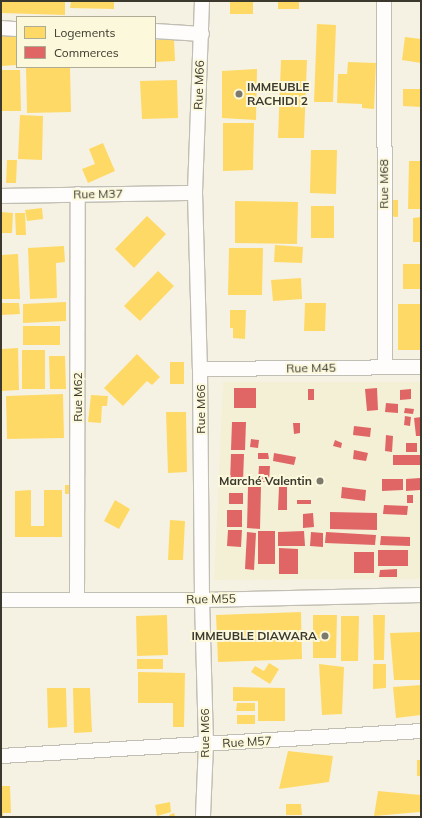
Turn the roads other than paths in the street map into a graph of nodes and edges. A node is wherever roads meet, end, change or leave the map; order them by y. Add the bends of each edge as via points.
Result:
1 (202, 1) edge
2 (384, 1) edge
3 (1, 28) edge
4 (16, 29) edge
5 (156, 31) edge
6 (202, 34) junction
7 (195, 193) junction
8 (78, 194) junction
9 (1, 196) edge
10 (385, 367) junction
11 (421, 367) edge
12 (200, 369) junction
13 (421, 595) edge
14 (1, 600) edge
15 (77, 600) junction
16 (202, 600) junction
17 (421, 732) edge
18 (206, 744) junction
19 (1, 756) edge
20 (203, 817) edge

1 - 6 street, Rue M66
2 - 10 street, Rue M68
3 - 4 street
5 - 6 street
6 - 7 street, Rue M66
7 - 8 street, Rue M37
7 - 12 street, Rue M66
8 - 9 street, Rue M37
8 - 15 street, Rue M62
10 - 11 street, Rue M45
10 - 12 street, Rue M45
12 - 16 street, Rue M66
13 - 16 street, Rue M55
14 - 15 street, Rue M55
15 - 16 street, Rue M55
16 - 18 street, Rue M66
17 - 18 street, Rue M57
18 - 19 street, Rue M57
18 - 20 street, Rue M66

